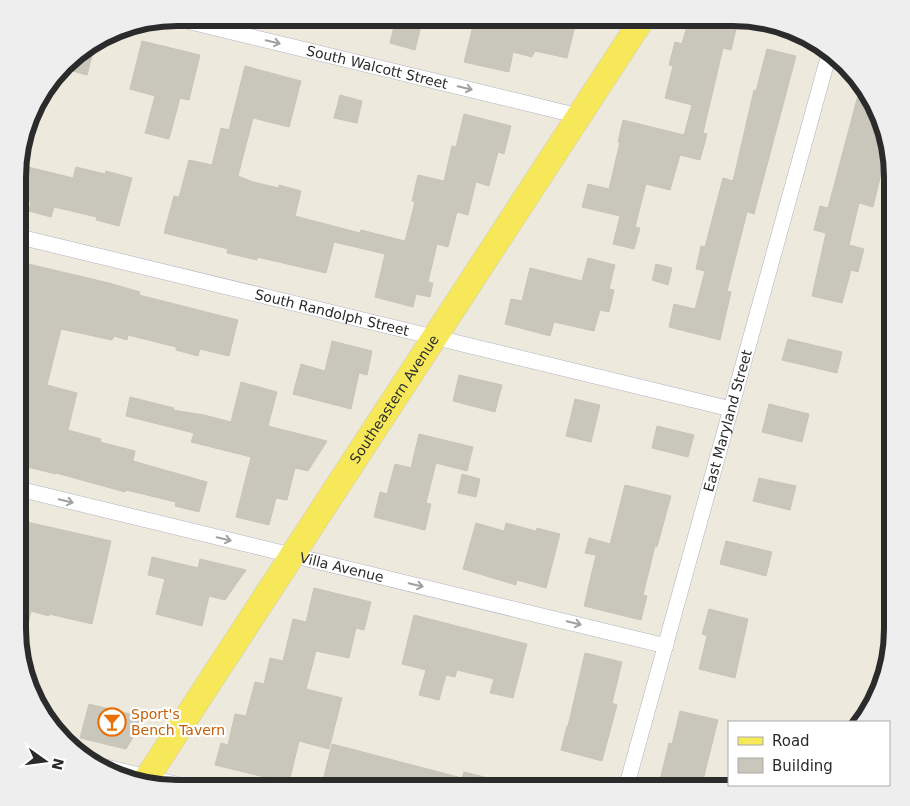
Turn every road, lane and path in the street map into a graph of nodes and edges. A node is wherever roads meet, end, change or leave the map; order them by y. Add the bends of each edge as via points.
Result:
1 (211, 27) edge
2 (637, 27) edge
3 (828, 59) edge
4 (579, 116) junction
5 (26, 238) edge
6 (435, 337) junction
7 (731, 408) junction
8 (27, 491) edge
9 (292, 555) junction
10 (666, 646) junction
11 (148, 777) edge
12 (628, 779) edge

1 -> 4 street, South Walcott Street
2 - 4 main road, Southeastern Avenue
3 - 7 street, East Maryland Street
4 - 6 main road, Southeastern Avenue
5 - 6 street, South Randolph Street
6 - 7 street, South Randolph Street
6 - 9 main road, Southeastern Avenue
7 - 10 street, East Maryland Street
8 -> 9 street, Villa Avenue
9 -> 10 street, Villa Avenue
9 - 11 main road, Southeastern Avenue
10 - 12 street, East Maryland Street

